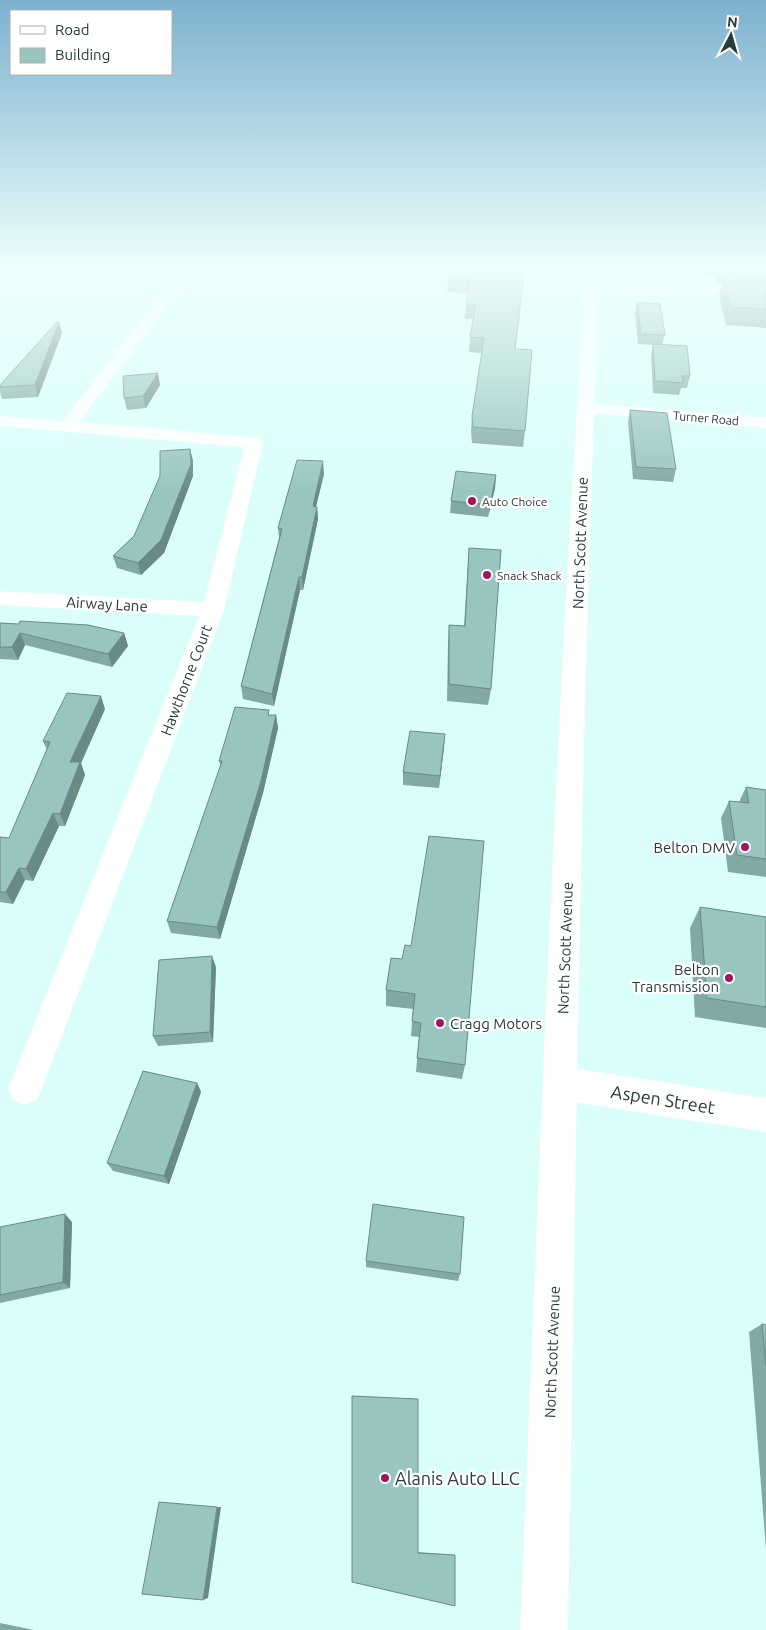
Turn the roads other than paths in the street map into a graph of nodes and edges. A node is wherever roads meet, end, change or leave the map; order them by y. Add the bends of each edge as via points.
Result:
1 (132, 342) edge
2 (589, 342) edge
3 (585, 408) junction
4 (0, 421) edge
5 (766, 423) edge
6 (66, 427) junction
7 (0, 598) edge
8 (213, 610) junction
9 (560, 1082) junction
10 (26, 1088) dead end
11 (766, 1115) edge
12 (544, 1630) edge

1 - 6 street
2 - 3 street, North Scott Avenue
3 - 5 street, Turner Road
3 - 9 street, North Scott Avenue
4 - 6 street
6 - 8 street, Hawthorne Court via 254,442
7 - 8 street, Airway Lane
8 - 10 street, Hawthorne Court
9 - 11 street, Aspen Street
9 - 12 street, North Scott Avenue

